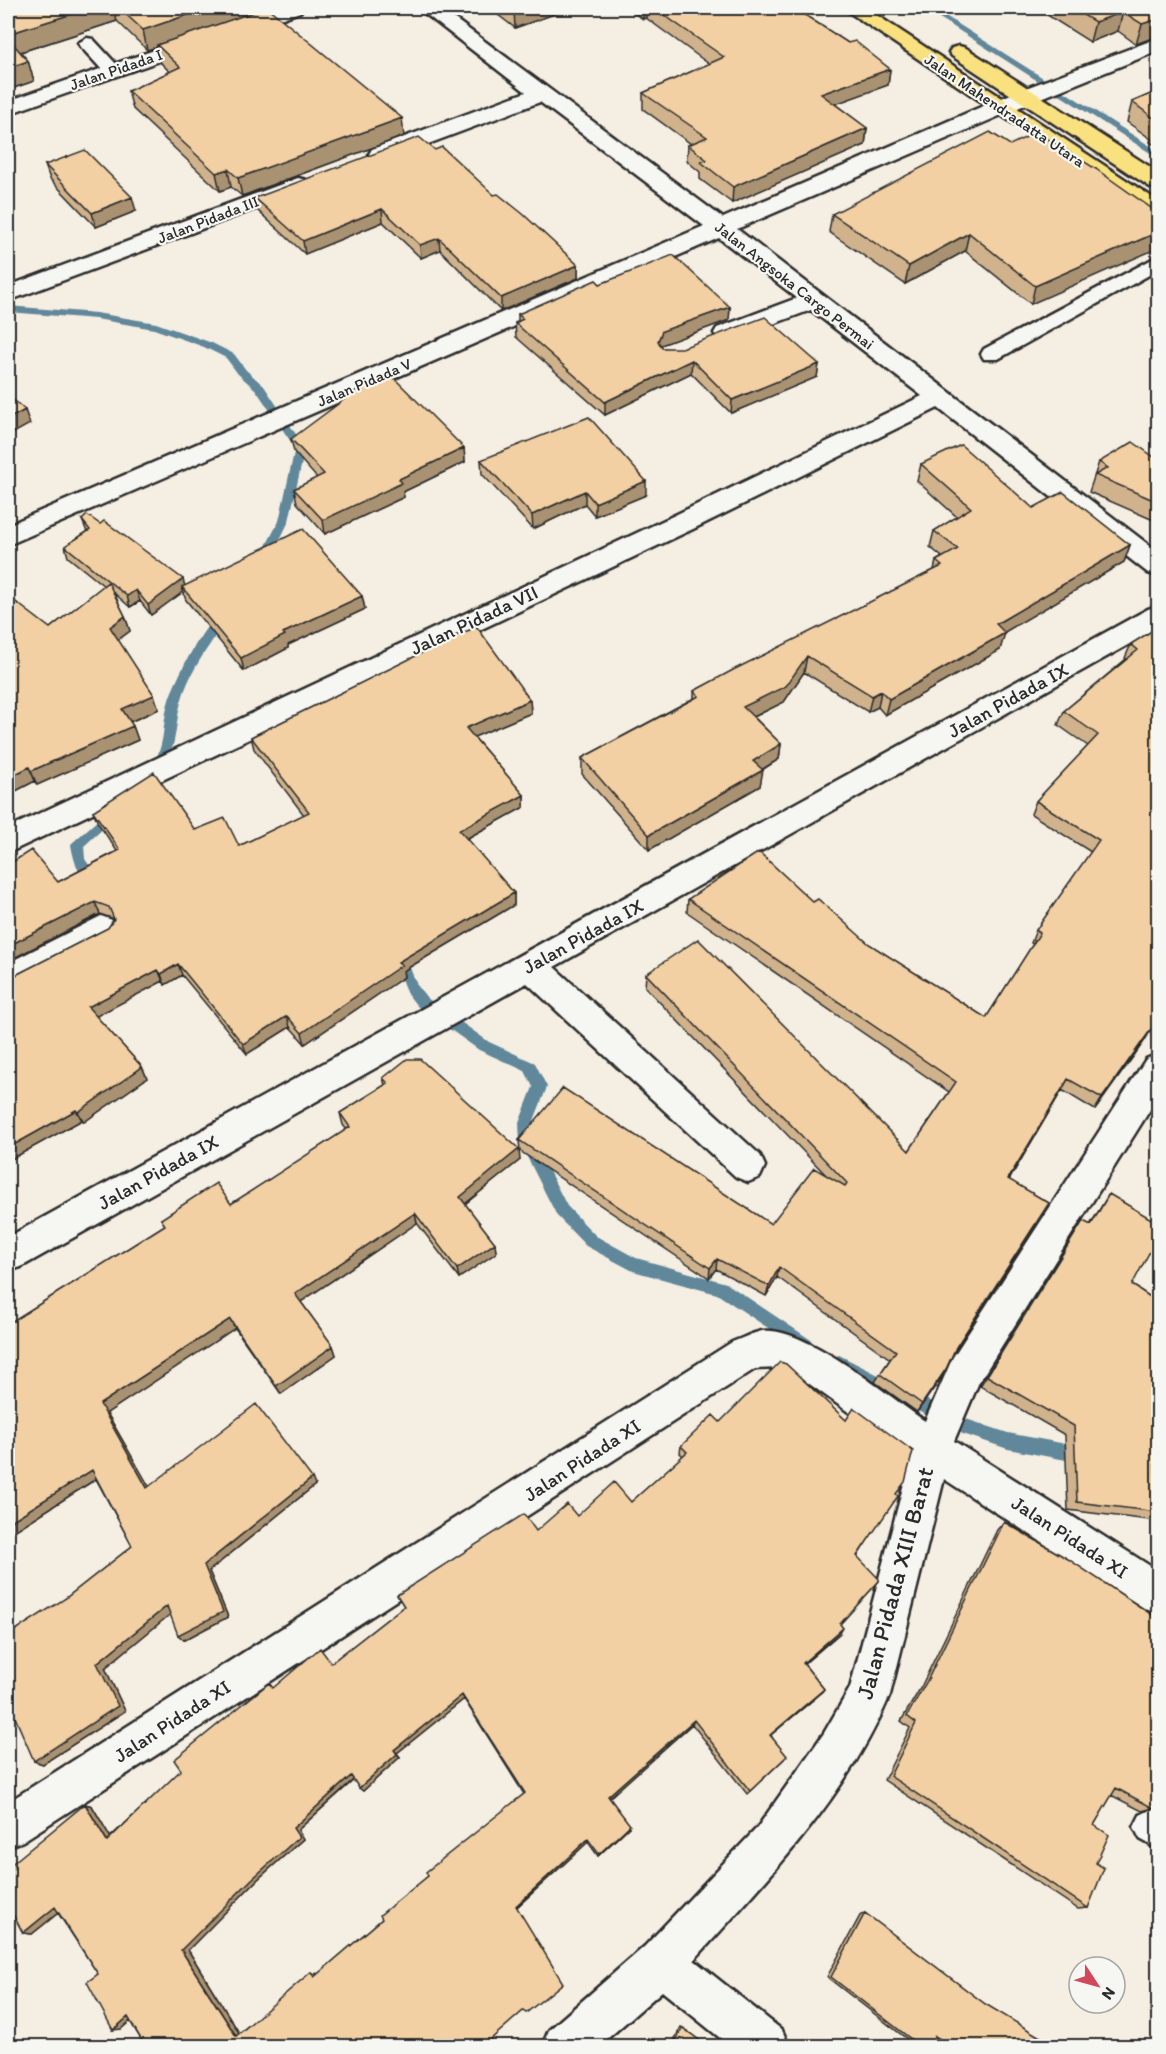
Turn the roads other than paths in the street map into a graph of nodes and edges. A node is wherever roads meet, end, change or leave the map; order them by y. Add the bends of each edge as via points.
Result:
1 (293, 8) edge
2 (428, 8) edge
3 (853, 8) edge
4 (940, 39) dead end
5 (87, 43) dead end
6 (1158, 44) edge
7 (112, 70) junction
8 (544, 93) junction
9 (1026, 96) junction
10 (1002, 107) junction
11 (8, 108) edge
12 (365, 160) edge
13 (320, 177) edge
14 (1158, 182) edge
15 (1158, 211) edge
16 (721, 228) junction
17 (1158, 262) edge
18 (8, 294) edge
19 (814, 300) junction
20 (704, 341) edge
21 (991, 354) dead end
22 (940, 397) junction
23 (8, 536) edge
24 (1158, 566) edge
25 (1158, 616) edge
26 (8, 841) edge
27 (101, 929) edge
28 (530, 965) junction
29 (8, 978) edge
30 (1158, 1069) edge
31 (748, 1166) dead end
32 (8, 1255) edge
33 (932, 1449) junction
34 (1158, 1594) edge
35 (8, 1826) edge
36 (661, 1962) junction
37 (565, 2046) edge
38 (766, 2046) edge

1 - 7 street, Jalan Pidada I
2 - 8 street, Jalan Angsoka Cargo Permai
3 - 10 highway, Jalan Mahendradatta Utara
4 - 9 highway, Jalan Mahendradatta Utara
5 - 7 lane
6 - 9 street, Jalan Pidada V
7 - 11 street, Jalan Pidada I
8 - 12 street
8 - 16 street, Jalan Angsoka Cargo Permai
9 - 10 street, Jalan Pidada V
9 - 14 highway, Jalan Mahendradatta Utara
10 - 15 highway, Jalan Mahendradatta Utara
10 - 16 street, Jalan Pidada V
13 - 18 street, Jalan Pidada III
16 - 19 street, Jalan Angsoka Cargo Permai
16 - 23 street, Jalan Pidada V
17 - 21 lane
19 - 20 street
19 - 22 street, Jalan Angsoka Cargo Permai
22 - 24 street, Jalan Angsoka Cargo Permai
22 - 26 street, Jalan Pidada VII
25 - 28 street, Jalan Pidada IX
27 - 29 street
28 - 31 street
28 - 32 street, Jalan Pidada IX
30 - 33 street, Jalan Pidada XIII Barat via 966,1370
33 - 34 street, Jalan Pidada XI
33 - 35 street, Jalan Pidada XI via 810,1362 763,1348 745,1355
33 - 36 street, Jalan Pidada XIII Barat via 869,1695 838,1749 771,1843
36 - 37 street, Jalan Pidada XIII Barat
36 - 38 street

